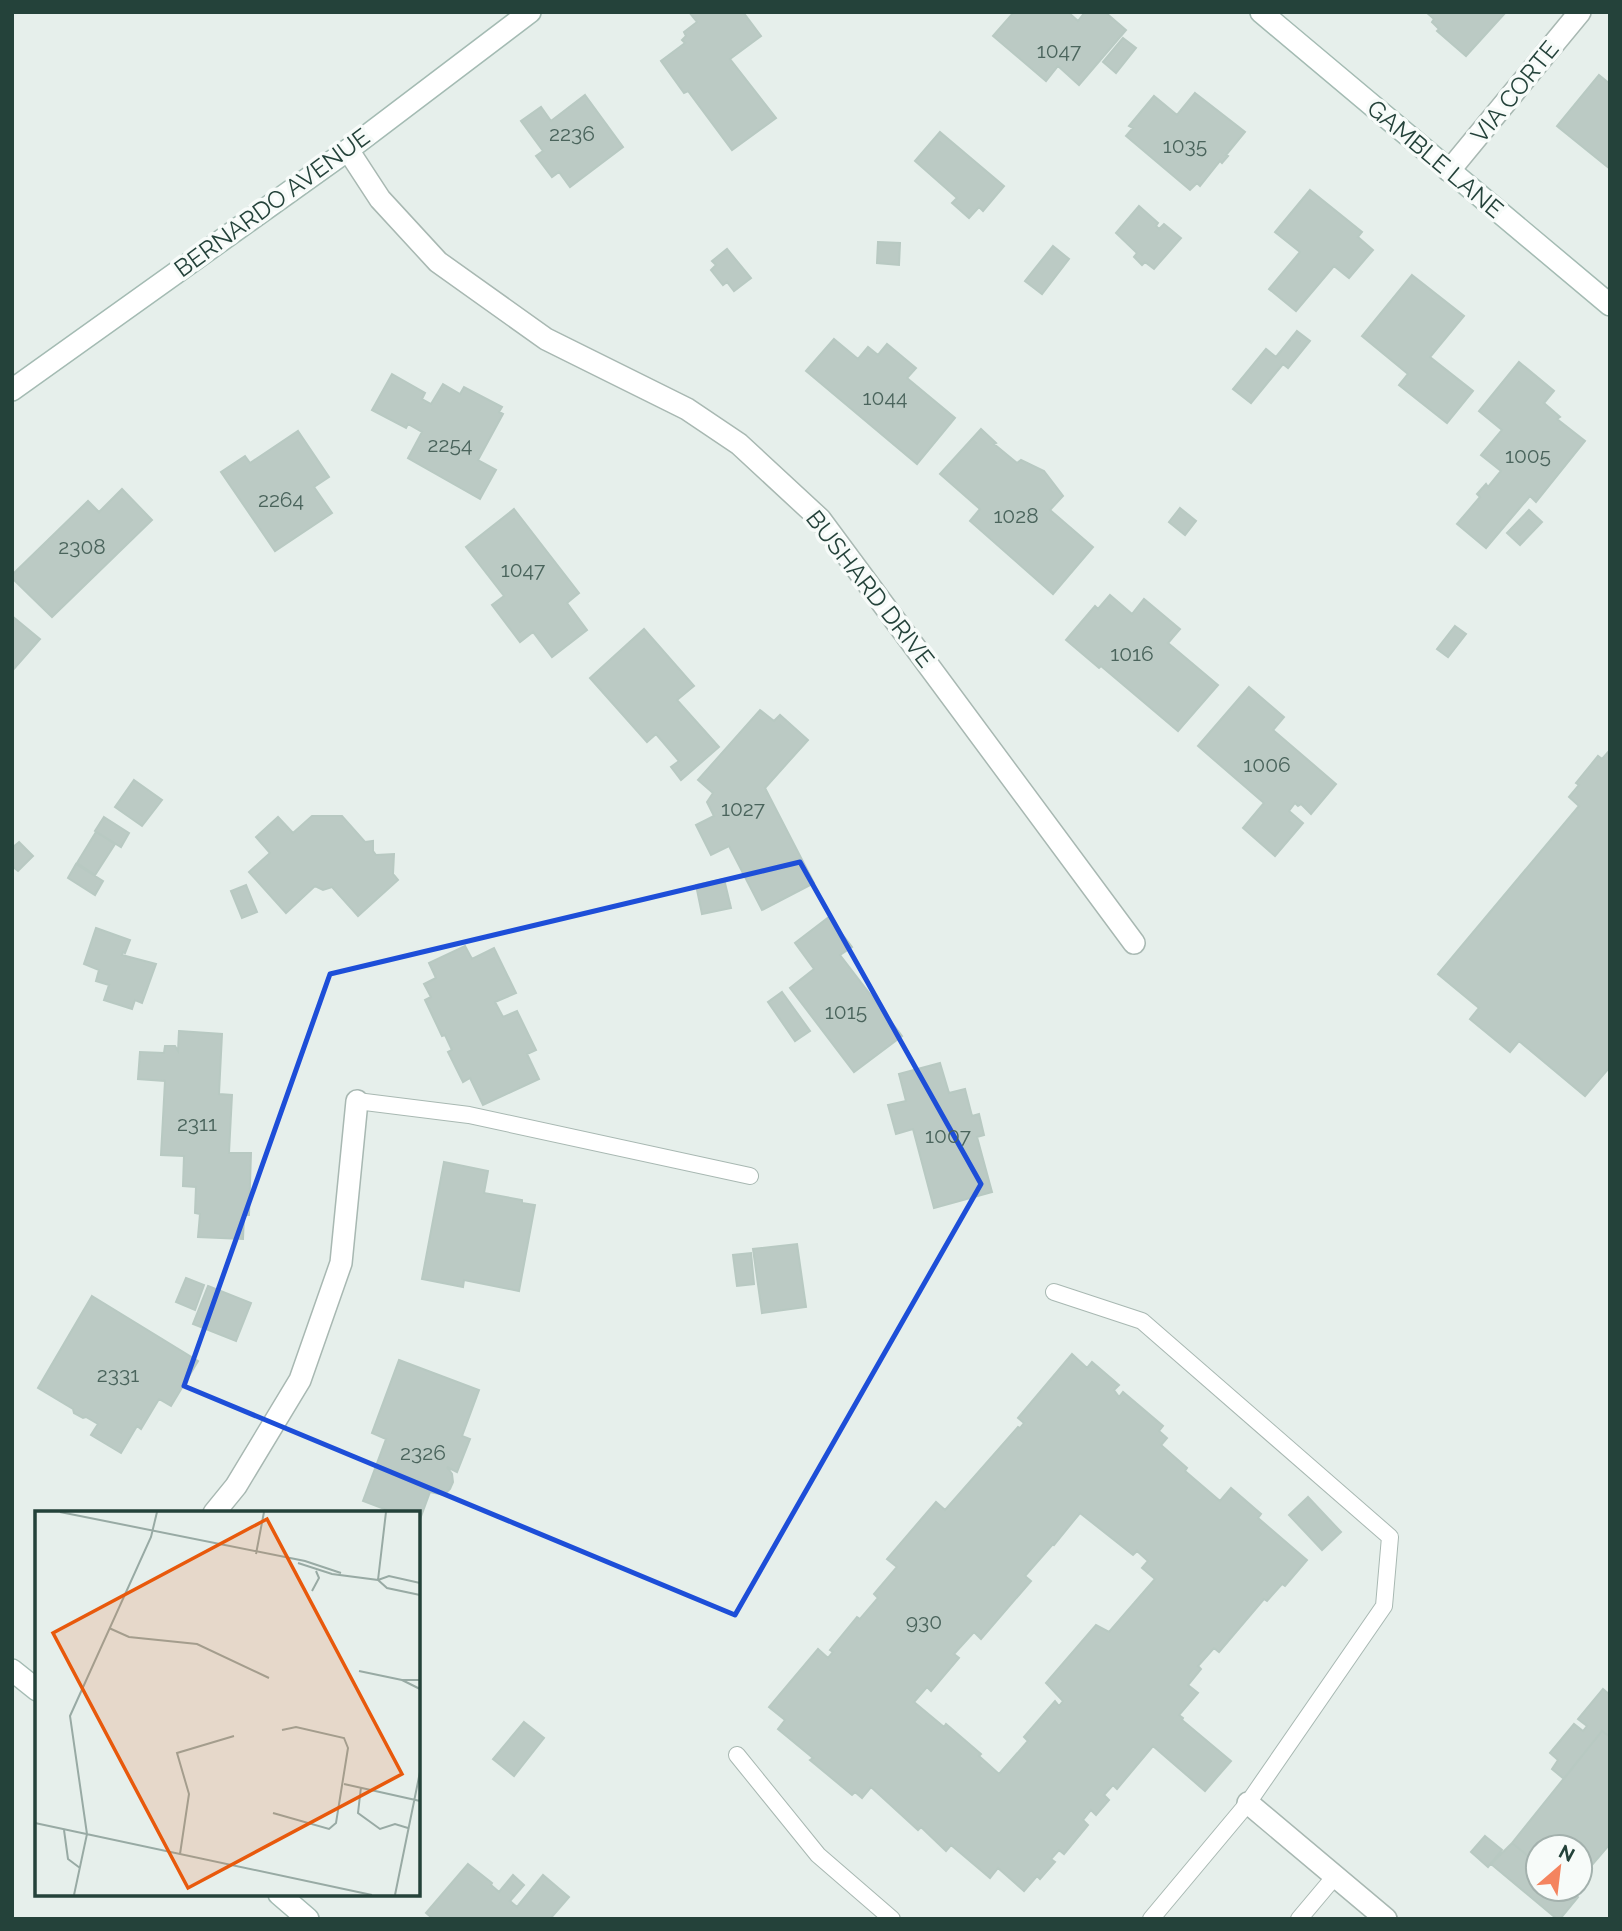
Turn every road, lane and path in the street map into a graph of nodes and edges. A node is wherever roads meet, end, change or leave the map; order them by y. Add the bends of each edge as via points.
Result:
1 (530, 12) edge
2 (1261, 12) edge
3 (1580, 12) edge
4 (348, 150) junction
5 (1450, 171) junction
6 (1610, 304) edge
7 (12, 390) edge
8 (1134, 943) dead end
9 (357, 1101) joint
10 (750, 1176) dead end
11 (1054, 1292) dead end
12 (216, 1511) edge
13 (12, 1670) edge
14 (35, 1688) edge
15 (737, 1755) dead end
16 (1248, 1803) junction
17 (1336, 1875) junction
18 (281, 1896) edge
19 (308, 1919) edge
20 (892, 1919) edge
21 (1151, 1919) edge
22 (1299, 1919) edge
23 (1386, 1919) edge

1 - 4 street, BERNARDO AVENUE
2 - 5 street, GAMBLE LANE
3 - 5 street, VIA CORTE
4 - 7 street, BERNARDO AVENUE
4 - 8 street, BUSHARD DRIVE via 380,199 438,262 546,339 687,409 739,444 820,519
5 - 6 street, GAMBLE LANE
9 - 10 lane via 469,1115
9 - 12 street via 341,1263 300,1380 236,1486
11 - 16 lane via 1142,1321 1390,1537 1384,1605
13 - 14 street
15 - 20 lane via 818,1855
16 - 17 street
16 - 21 lane
17 - 22 lane
17 - 23 street
18 - 19 street

